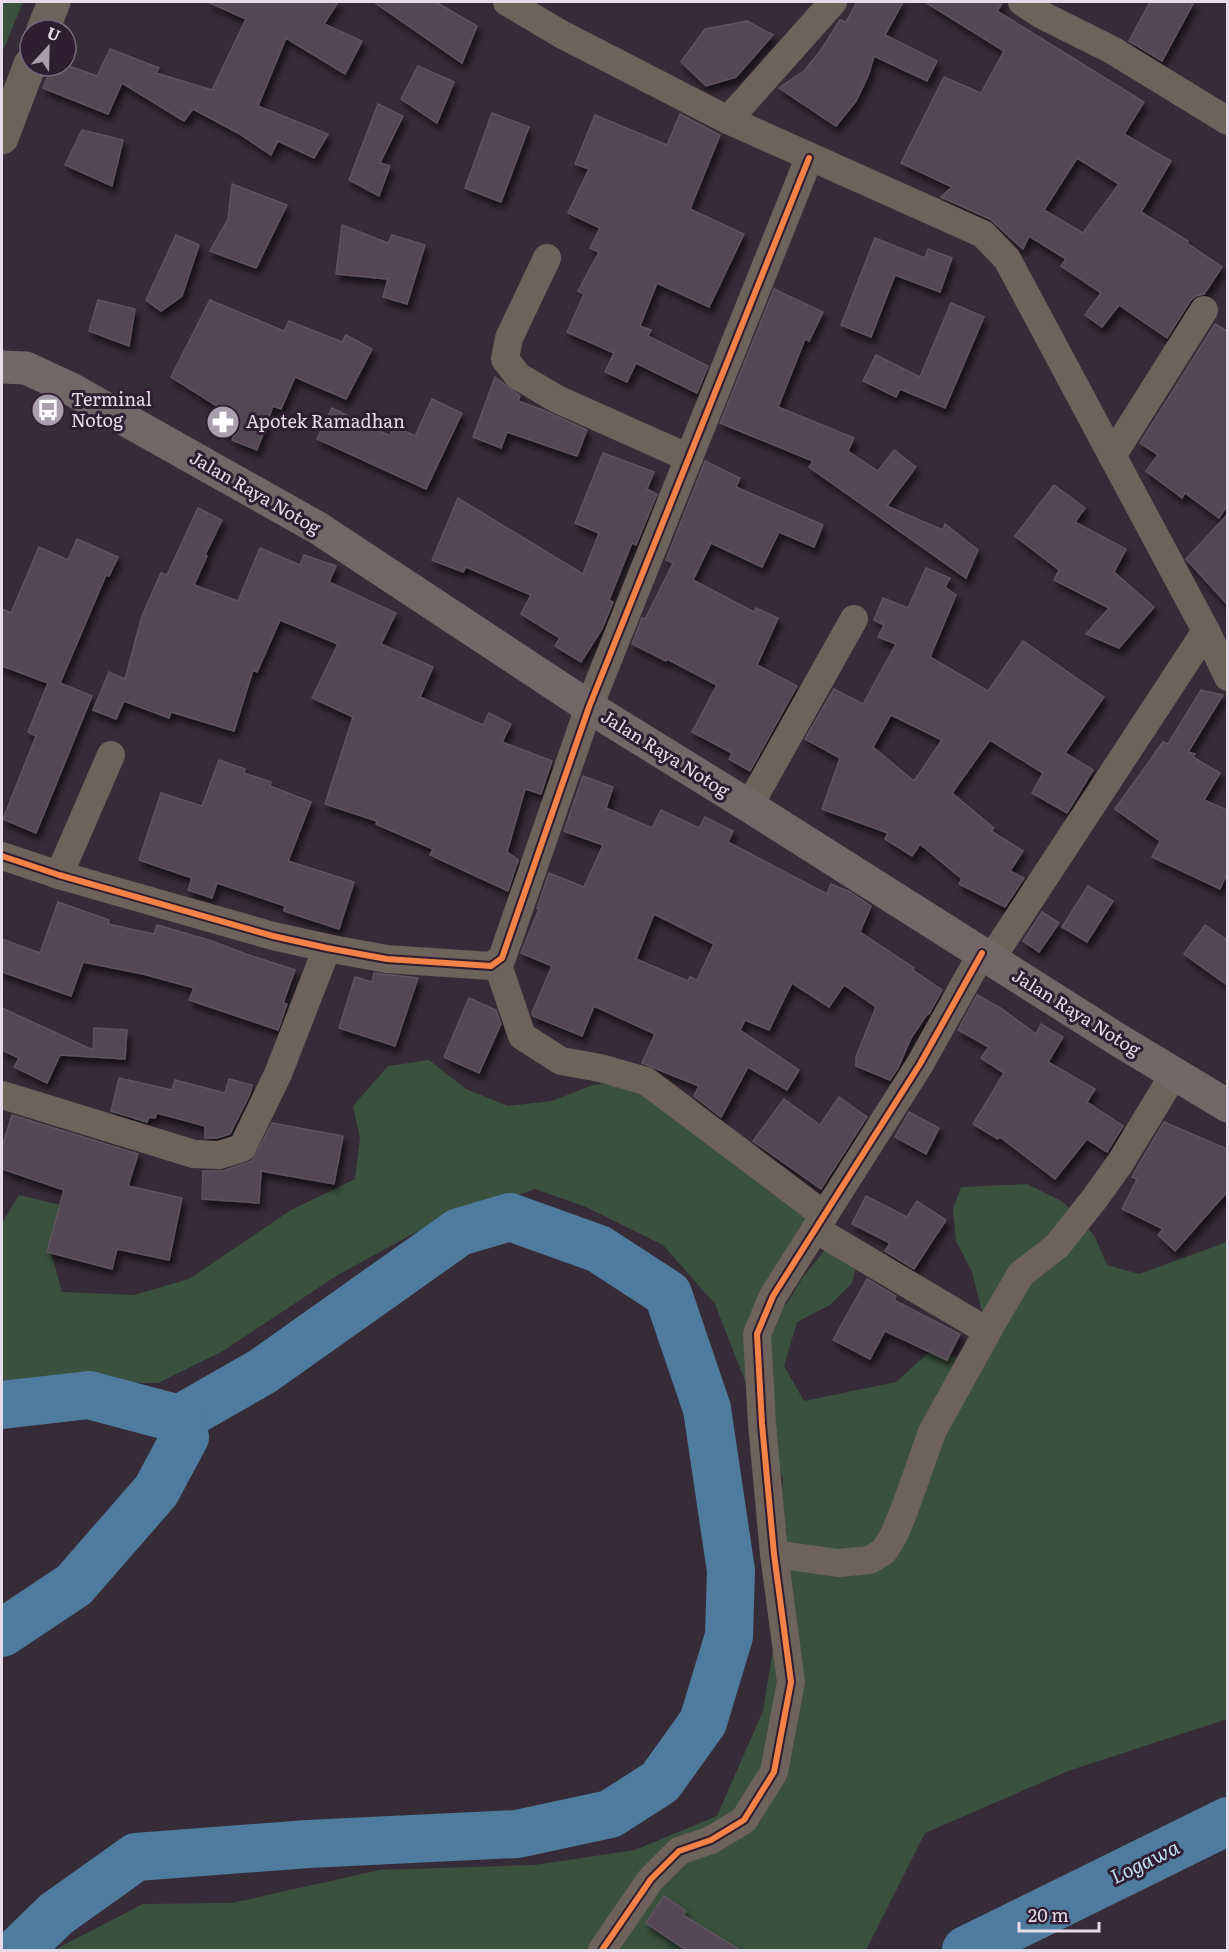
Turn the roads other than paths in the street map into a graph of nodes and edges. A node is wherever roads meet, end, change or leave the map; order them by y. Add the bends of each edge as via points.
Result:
1 (54, 2) edge
2 (507, 2) edge
3 (833, 2) edge
4 (1022, 2) edge
5 (48, 18) edge
6 (25, 78) edge
7 (728, 120) junction
8 (1227, 122) edge
9 (2, 138) edge
10 (809, 158) junction
11 (547, 258) dead end
12 (1204, 310) dead end
13 (10, 361) edge
14 (1112, 456) junction
15 (689, 458) junction
16 (854, 619) dead end
17 (1219, 650) edge
18 (589, 707) junction
19 (111, 755) dead end
20 (749, 806) junction
21 (2, 856) edge
22 (59, 875) junction
23 (327, 948) junction
24 (987, 956) junction
25 (497, 962) junction
26 (1174, 1074) junction
27 (2, 1095) edge
28 (1227, 1106) edge
29 (819, 1222) junction
30 (987, 1331) junction
31 (774, 1554) junction
32 (602, 1950) edge

1 - 5 street
2 - 7 street
3 - 7 street
4 - 8 street via 1112,50
6 - 9 street
7 - 10 street
10 - 14 street via 983,234 1007,259
10 - 15 street
11 - 15 street via 509,339 505,359 518,376 556,399
12 - 14 street
13 - 18 highway, Jalan Raya Notog via 71,389 318,528
14 - 17 street
15 - 18 street
16 - 20 street
17 - 24 street
18 - 20 highway, Jalan Raya Notog
18 - 25 street via 502,958
19 - 22 street
20 - 24 highway, Jalan Raya Notog
21 - 22 street
22 - 23 street
23 - 25 street via 387,960 491,966
23 - 27 street via 278,1074 242,1148 219,1155 194,1154
24 - 26 highway, Jalan Raya Notog
24 - 29 street
25 - 29 street via 522,1036 561,1061 646,1081
26 - 28 highway, Jalan Raya Notog
26 - 30 street via 1095,1198 1057,1246 1021,1274
29 - 30 street
29 - 31 street via 773,1296 757,1334
30 - 31 street via 932,1432 904,1511 884,1551 870,1560 838,1563
31 - 32 street via 791,1682 774,1772 744,1820 711,1840 679,1851 651,1879

